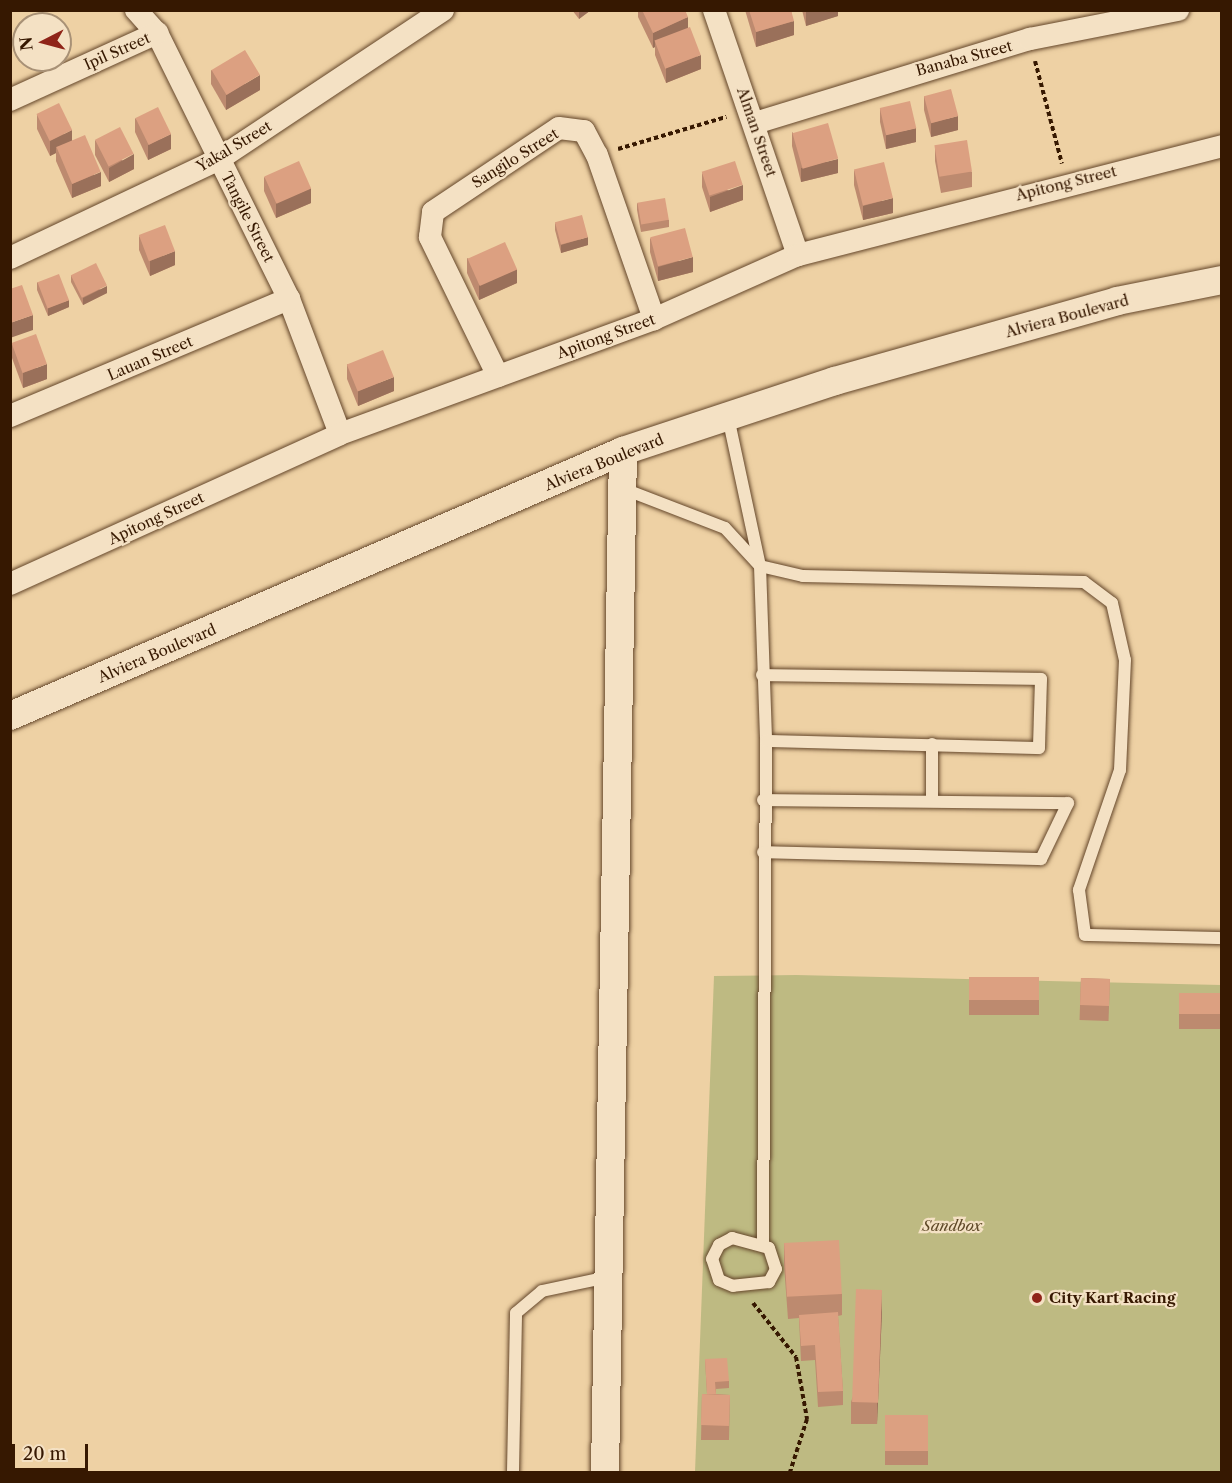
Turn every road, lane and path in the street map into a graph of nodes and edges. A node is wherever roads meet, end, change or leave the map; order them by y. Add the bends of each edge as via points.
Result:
1 (136, 10) edge
2 (443, 10) edge
3 (714, 10) edge
4 (1178, 10) edge
5 (157, 33) junction
6 (1030, 39) junction
7 (15, 90) edge
8 (755, 123) junction
9 (1221, 146) edge
10 (597, 155) junction
11 (219, 159) junction
12 (1066, 182) junction
13 (798, 255) junction
14 (10, 258) edge
15 (1221, 280) edge
16 (290, 299) junction
17 (654, 319) junction
18 (498, 376) junction
19 (10, 416) edge
20 (728, 417) junction
21 (340, 434) junction
22 (623, 451) junction
23 (624, 489) junction
24 (760, 566) junction
25 (10, 584) edge
26 (762, 675) junction
27 (10, 716) edge
28 (766, 741) junction
29 (932, 744) junction
30 (763, 800) junction
31 (932, 801) junction
32 (763, 852) junction
33 (1221, 938) edge
34 (763, 1243) junction
35 (610, 1277) junction
36 (740, 1286) junction
37 (513, 1473) edge
38 (605, 1473) edge
39 (790, 1473) edge

1 - 5 street, Tangile Street
2 - 11 street, Yakal Street
3 - 8 street, Alman Street
4 - 6 street, Banaba Street
5 - 7 street, Ipil Street
5 - 11 street, Tangile Street
6 - 8 street, Banaba Street
6 - 12 path
8 - 10 path via 729,116
8 - 13 street, Alman Street
9 - 12 street, Apitong Street
10 - 17 street, Sangilo Street
10 - 18 street, Sangilo Street via 584,131 559,128 433,212 430,237
11 - 14 street, Yakal Street
11 - 16 street, Tangile Street
12 - 13 street, Apitong Street
13 - 17 street, Apitong Street
15 - 20 street, Alviera Boulevard via 1118,301
16 - 19 street, Lauan Street
16 - 21 street, Tangile Street
17 - 18 street, Apitong Street
18 - 21 street, Apitong Street
20 - 22 street, Alviera Boulevard
20 - 24 lane
21 - 25 street, Apitong Street
22 - 23 street
22 - 27 street, Alviera Boulevard
23 - 24 lane via 725,528
23 - 35 street
24 - 26 lane
24 - 33 lane via 803,576 1084,582 1112,603 1125,660 1120,770 1078,890 1085,935
26 - 28 lane
26 - 29 lane via 1041,679 1040,748
28 - 29 lane
28 - 30 lane
29 - 31 lane
30 - 31 lane
30 - 32 lane
31 - 32 lane via 1068,803 1041,859
32 - 34 lane
34 - 36 lane via 776,1261 774,1276 763,1286
34 - 36 lane via 732,1238 714,1252 712,1267 719,1280
35 - 37 lane via 542,1291 516,1313
35 - 38 street
36 - 39 path via 796,1357 807,1419

